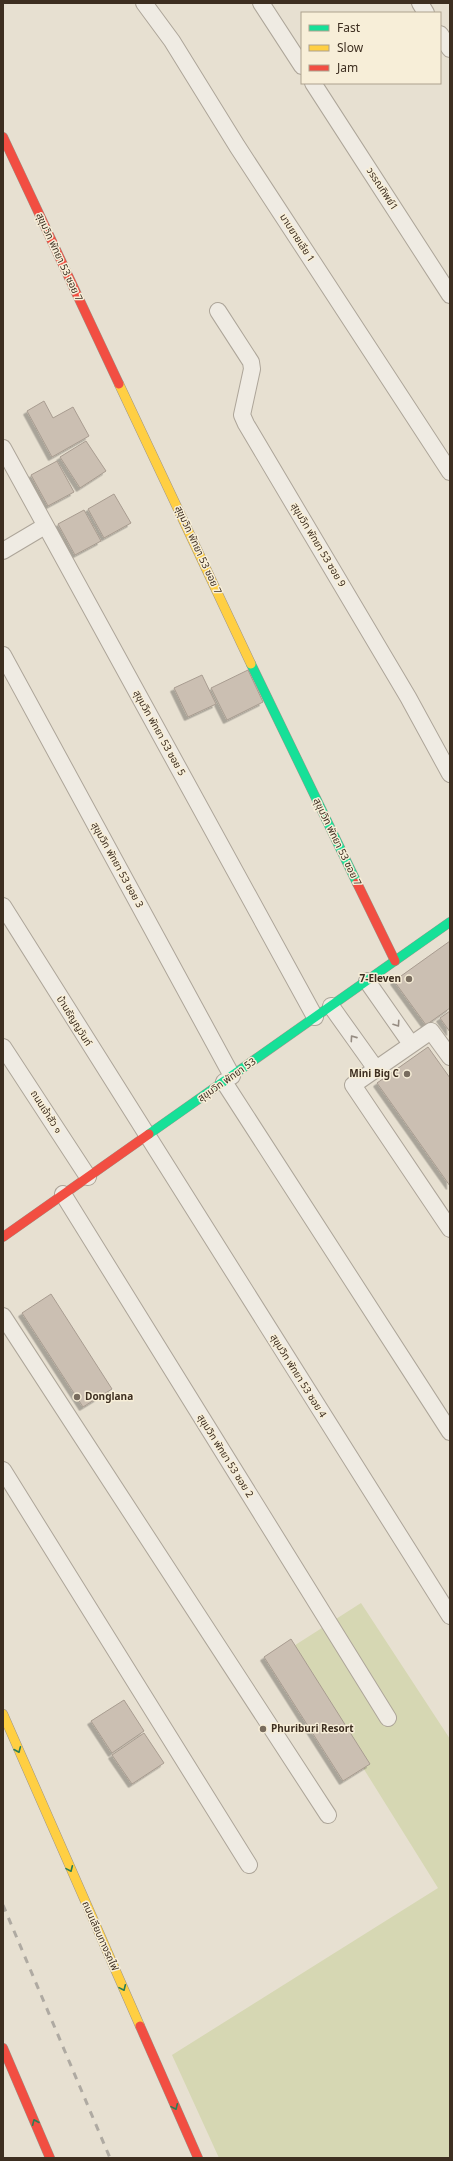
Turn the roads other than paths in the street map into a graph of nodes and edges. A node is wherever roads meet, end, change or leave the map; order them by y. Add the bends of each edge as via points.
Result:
1 (144, 3) edge
2 (261, 3) edge
3 (420, 3) edge
4 (425, 12) edge
5 (441, 36) edge
6 (450, 49) edge
7 (301, 64) edge
8 (314, 84) edge
9 (3, 137) edge
10 (450, 295) edge
11 (218, 311) dead end
12 (3, 448) edge
13 (450, 472) edge
14 (45, 526) junction
15 (3, 550) edge
16 (3, 655) edge
17 (450, 774) edge
18 (3, 906) edge
19 (450, 922) edge
20 (394, 961) junction
21 (367, 980) junction
22 (331, 1006) junction
23 (315, 1017) junction
24 (411, 1044) junction
25 (3, 1047) edge
26 (450, 1057) edge
27 (376, 1069) junction
28 (228, 1079) junction
29 (147, 1136) junction
30 (88, 1177) junction
31 (63, 1194) junction
32 (450, 1230) edge
33 (3, 1237) edge
34 (3, 1316) edge
35 (450, 1432) edge
36 (3, 1470) edge
37 (450, 1616) edge
38 (3, 1714) edge
39 (388, 1718) dead end
40 (328, 1815) dead end
41 (249, 1865) dead end
42 (3, 2048) edge
43 (50, 2158) edge
44 (198, 2158) edge

1 - 13 street, มาบยายเลีย 1 via 172,41 237,146
2 - 7 street
3 - 4 street
5 - 6 street
8 - 10 street, วรรณทิพย์1
9 - 20 street, สุขุมวิท พัทยา 53 ซอย 7 via 280,726
11 - 17 street, สุขุมวิท พัทยา 53 ซอย 9 via 251,362 252,369 242,415 246,424 408,697
12 - 14 street, สุขุมวิท พัทยา 53 ซอย 5
14 - 15 street
14 - 23 street, สุขุมวิท พัทยา 53 ซอย 5
16 - 28 street, สุขุมวิท พัทยา 53 ซอย 3
18 - 29 street, บ้านธัญญวันท์
19 - 20 street, สุขุมวิท พัทยา 53
20 - 21 street, สุขุมวิท พัทยา 53
21 - 22 street, สุขุมวิท พัทยา 53
21 -> 24 street
22 - 23 street, สุขุมวิท พัทยา 53
27 -> 22 street
23 - 28 street, สุขุมวิท พัทยา 53
24 - 26 street via 431,1030
24 - 27 street
25 - 30 street, ถนนเจ้าสัว ๑
27 - 32 street via 353,1086
28 - 29 street, สุขุมวิท พัทยา 53
28 - 35 street, สุขุมวิท พัทยา 53 ซอย 3
29 - 30 street, สุขุมวิท พัทยา 53
29 - 37 street, สุขุมวิท พัทยา 53 ซอย 4
30 - 31 street, สุขุมวิท พัทยา 53
31 - 33 street, สุขุมวิท พัทยา 53
31 - 39 street, สุขุมวิท พัทยา 53 ซอย 2
34 - 40 street
36 - 41 street
38 -> 44 street, ถนนเลียบทางรถไฟ
43 -> 42 street

